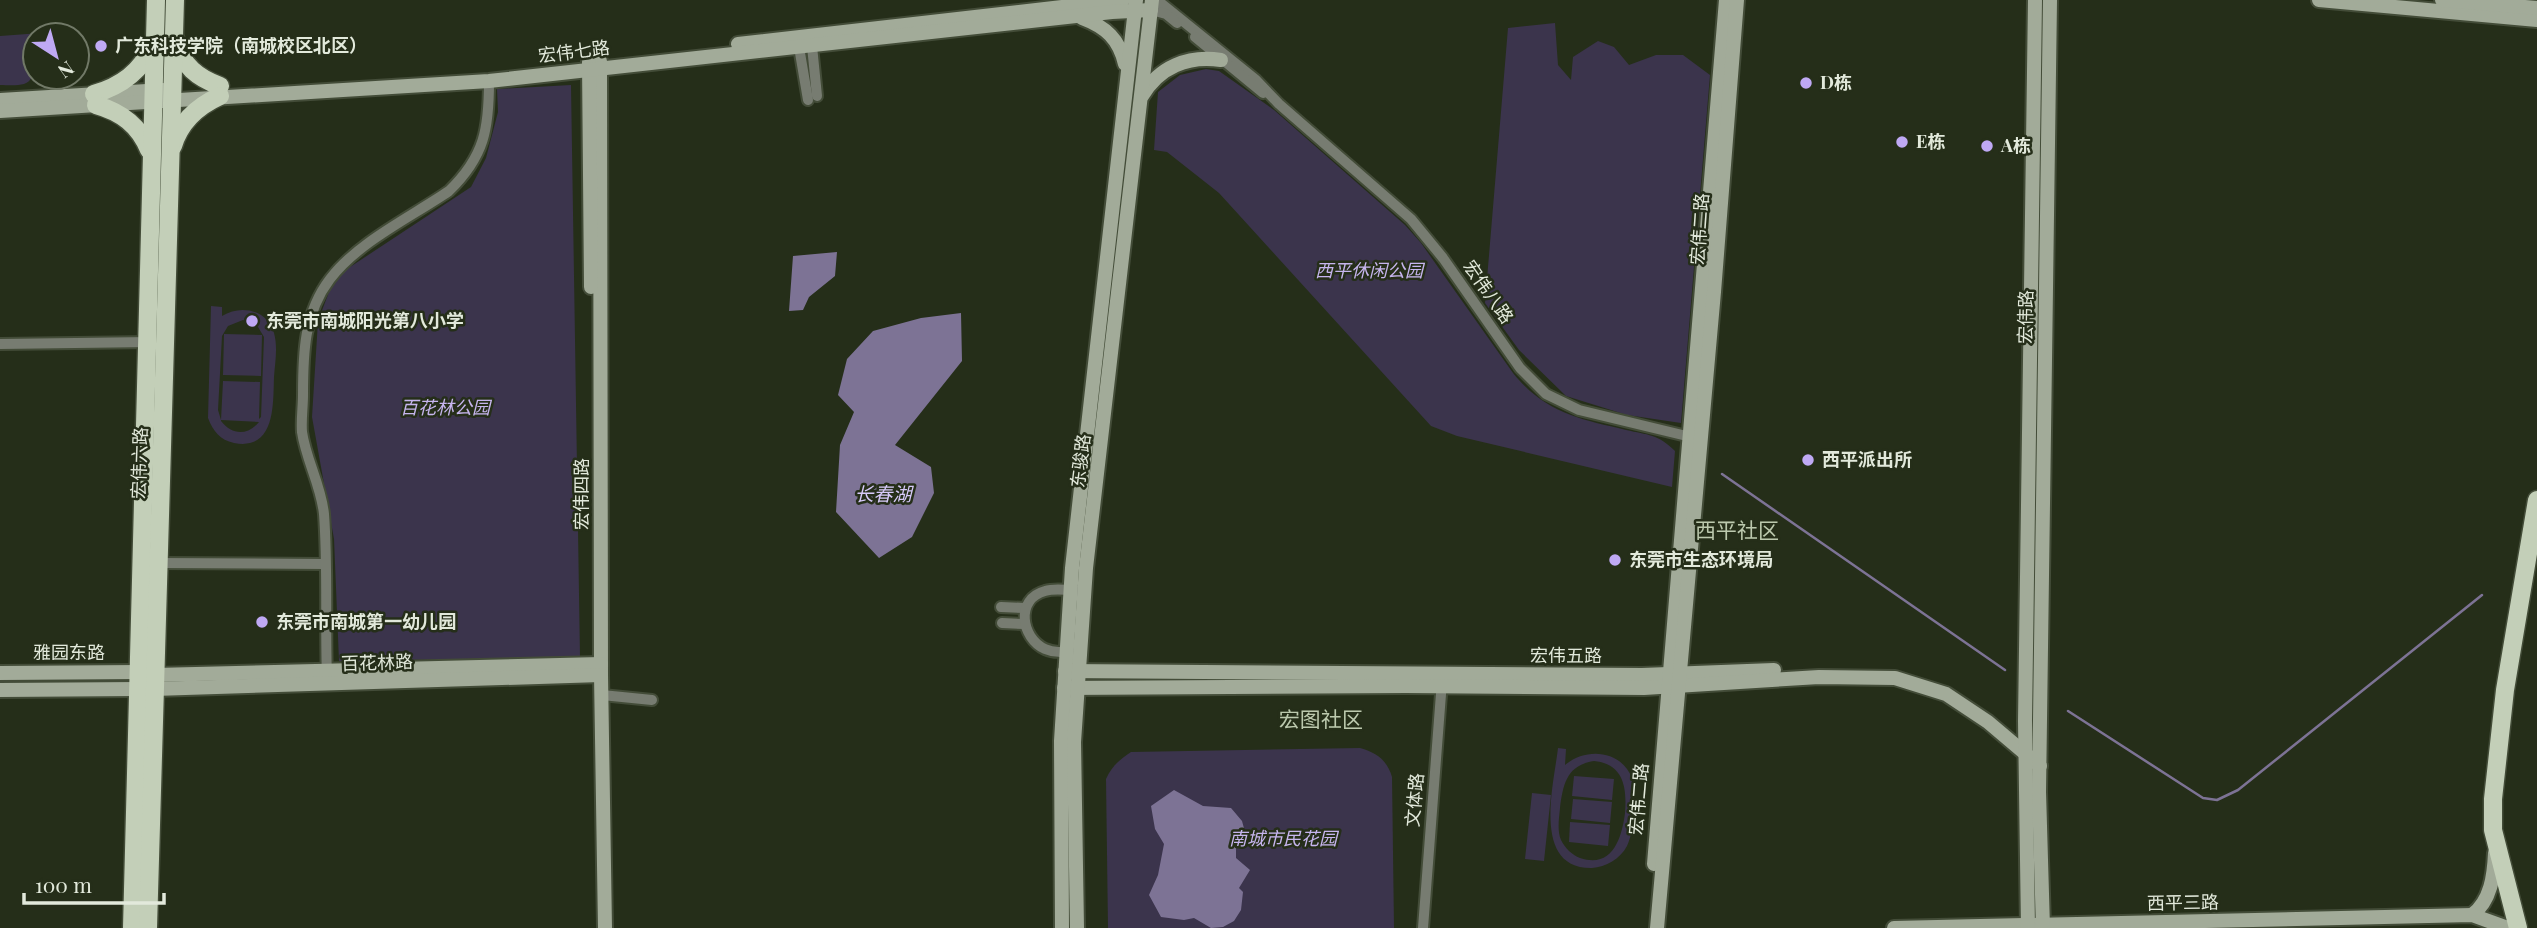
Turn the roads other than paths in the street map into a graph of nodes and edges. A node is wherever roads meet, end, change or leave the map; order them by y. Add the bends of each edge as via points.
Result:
1 (156, 0) edge
2 (175, 0) edge
3 (1123, 0) edge
4 (1726, 0) edge
5 (1737, 0) edge
6 (2035, 0) edge
7 (2050, 0) edge
8 (2319, 0) edge
9 (2442, 0) edge
10 (1154, 4) edge
11 (1135, 6) edge
12 (2537, 8) edge
13 (1078, 16) junction
14 (2537, 20) edge
15 (174, 33) junction
16 (154, 39) junction
17 (805, 46) junction
18 (1221, 60) junction
19 (595, 64) junction
20 (1127, 73) junction
21 (488, 80) junction
22 (220, 91) junction
23 (172, 94) junction
24 (153, 96) junction
25 (1142, 97) junction
26 (812, 98) dead end
27 (95, 99) junction
28 (0, 100) edge
29 (1279, 104) junction
30 (0, 111) edge
31 (150, 155) junction
32 (171, 156) junction
33 (146, 342) junction
34 (165, 342) junction
35 (0, 344) edge
36 (1695, 438) junction
37 (2537, 500) edge
38 (158, 563) junction
39 (325, 564) junction
40 (1077, 591) junction
41 (1001, 607) dead end
42 (1025, 608) junction
43 (1002, 623) dead end
44 (1024, 624) junction
45 (1073, 651) junction
46 (598, 670) junction
47 (1072, 671) junction
48 (0, 673) edge
49 (327, 677) junction
50 (1442, 680) junction
51 (147, 681) junction
52 (1674, 681) junction
53 (1071, 688) junction
54 (0, 690) edge
55 (602, 695) junction
56 (652, 700) dead end
57 (2034, 755) junction
58 (2496, 839) junction
59 (2472, 915) junction
60 (2169, 925) edge
61 (2035, 927) edge
62 (132, 928) edge
63 (148, 928) edge
64 (596, 928) edge
65 (605, 928) edge
66 (1062, 928) edge
67 (1077, 928) edge
68 (1423, 928) edge
69 (1648, 928) edge
70 (1657, 928) edge
71 (1894, 928) edge
72 (2508, 928) edge
73 (2518, 928) edge

1 - 16 main road, 宏伟六路
2 - 15 main road, 宏伟六路
3 - 19 street, 宏伟七路
4 - 36 street, 宏伟二路
5 - 36 street, 宏伟二路
6 - 57 street, 宏伟路 via 2025,721
7 - 57 street, 宏伟路 via 2041,721
8 - 14 street
9 - 12 street
10 - 11 street, 宏伟七路
10 - 18 street, 宏伟八路
10 - 25 street, 东骏路
10 - 29 street, 宏伟八路 via 1256,80
11 - 13 street, 宏伟七路
11 - 20 street, 东骏路
13 - 17 street, 宏伟七路
13 - 20 street via 1108,30
15 - 22 main road via 189,67
15 - 23 main road, 宏伟六路
16 - 24 main road, 宏伟六路
16 - 27 main road via 138,69
17 - 19 street, 宏伟七路
17 - 26 street
18 - 25 street via 1202,58 1175,65 1159,75
18 - 29 street, 宏伟八路
19 - 21 street, 宏伟七路
19 - 22 street, 宏伟七路
19 - 46 street, 宏伟四路
20 - 40 street, 东骏路
21 - 22 street, 宏伟七路
21 - 39 street via 487,127 475,161 463,177 350,258 322,291 310,317 302,432 324,513
22 - 23 street, 宏伟七路
22 - 32 main road via 187,120
23 - 24 street, 宏伟七路
23 - 32 main road, 宏伟六路
24 - 27 street, 宏伟七路
24 - 31 main road, 宏伟六路
25 - 40 street, 东骏路
27 - 28 street, 宏伟七路
27 - 30 street, 宏伟七路
27 - 31 main road via 130,122
29 - 36 street, 宏伟八路 via 1411,219 1520,368 1546,394 1578,410
31 - 33 main road, 宏伟六路
32 - 34 main road, 宏伟六路
33 - 34 street
33 - 35 street
33 - 51 main road, 宏伟六路
34 - 38 main road, 宏伟六路
36 - 52 street, 宏伟二路
37 - 58 main road via 2505,690 2493,799
38 - 39 street
38 - 51 main road, 宏伟六路
39 - 49 street
40 - 42 street via 1047,590
40 - 45 street, 东骏路
41 - 42 street
42 - 44 street
43 - 44 street
44 - 45 street via 1043,649
45 - 47 street, 东骏路
46 - 49 street, 百花林路
46 - 55 street, 宏伟四路
46 - 64 street, 宏伟四路
47 - 50 street, 宏伟五路
47 - 53 street, 东骏路
48 - 51 street, 雅园东路
49 - 51 street, 百花林路
50 - 52 street, 宏伟五路
50 - 53 street, 宏伟五路
50 - 68 street, 文体路
51 - 54 street, 雅园东路
51 - 62 main road, 宏伟六路
51 - 63 main road, 宏伟六路
52 - 57 street, 宏伟五路 via 1817,668 1896,671 1950,688 1992,715
52 - 69 street, 宏伟二路
52 - 70 street, 宏伟二路
53 - 66 street, 东骏路 via 1061,741
53 - 67 street, 东骏路
55 - 56 street
55 - 65 street, 宏伟四路
57 - 61 street
58 - 59 street via 2489,892
58 - 73 main road
59 - 60 street, 西平三路
59 - 72 street
60 - 61 street, 西平三路
61 - 71 street, 西平三路

